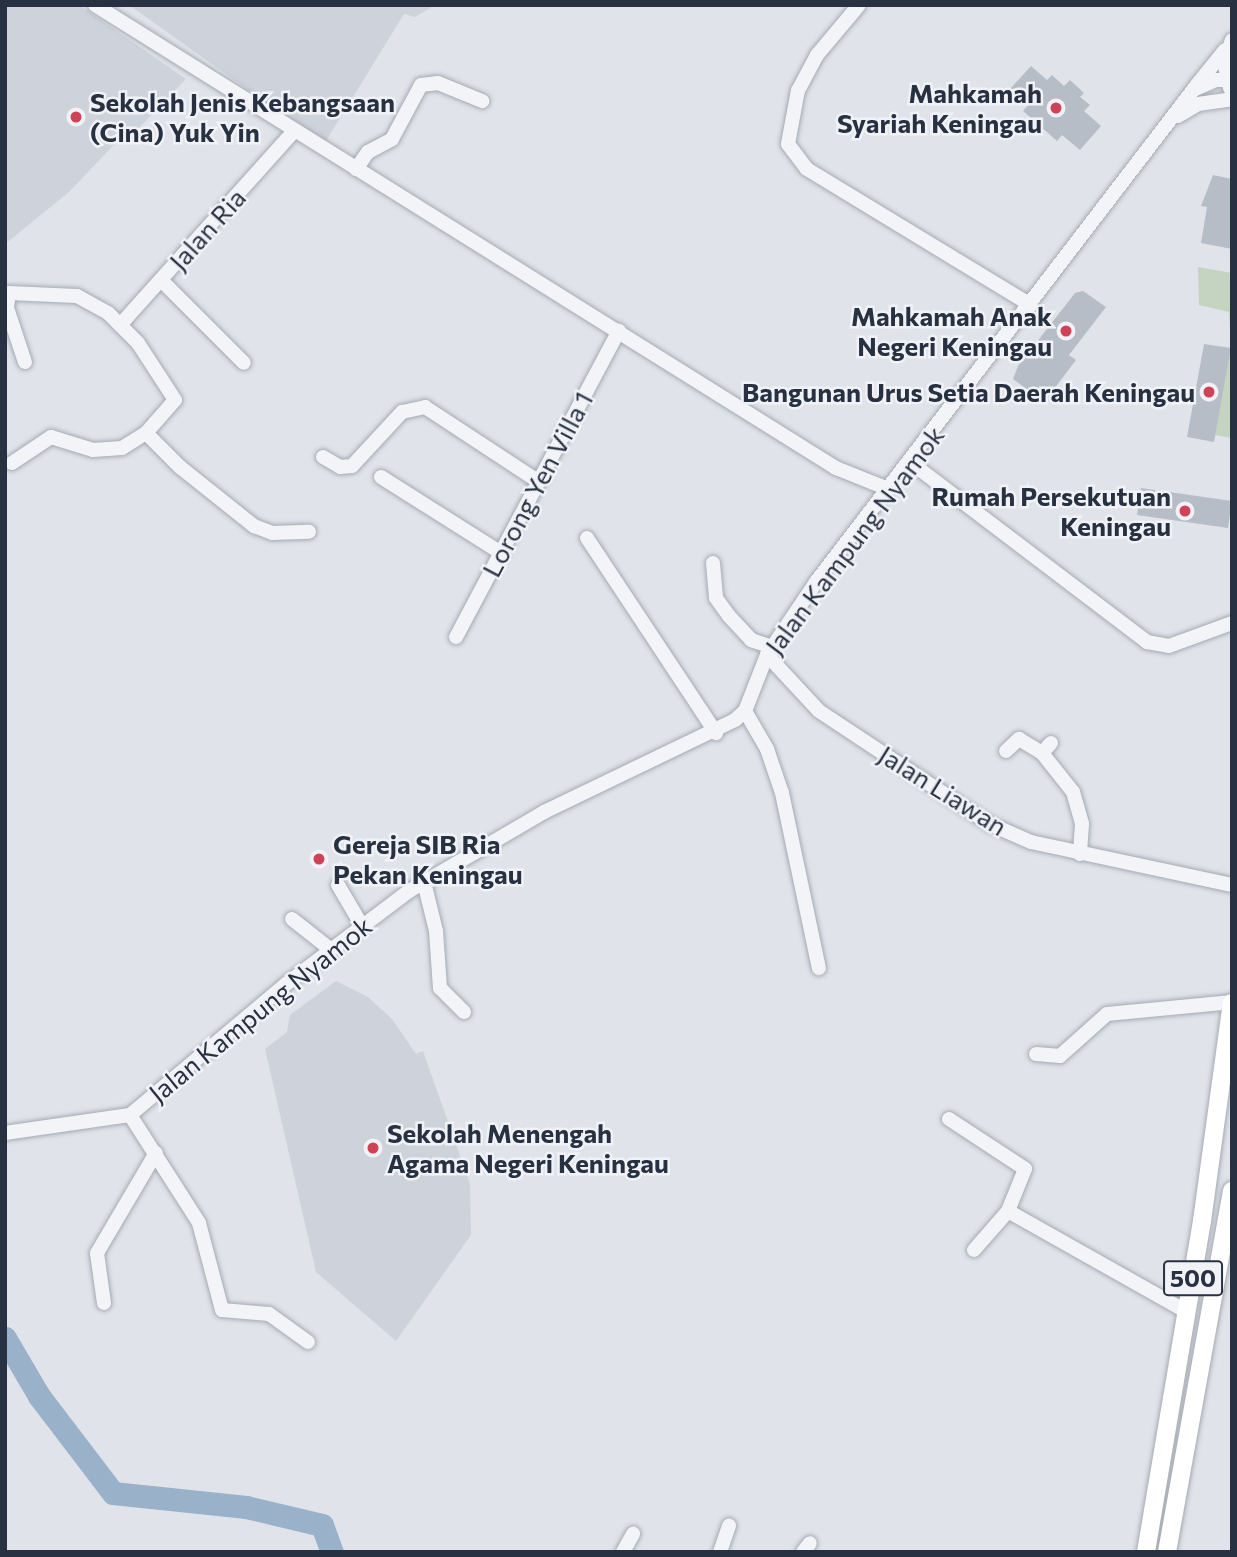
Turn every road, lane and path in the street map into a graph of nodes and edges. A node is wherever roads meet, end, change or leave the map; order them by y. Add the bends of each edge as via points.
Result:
1 (95, 5) edge
2 (859, 5) edge
3 (1229, 43) edge
4 (1230, 84) edge
5 (1193, 90) junction
6 (1232, 99) edge
7 (482, 101) dead end
8 (1171, 121) junction
9 (293, 132) junction
10 (356, 169) junction
11 (161, 280) junction
12 (1031, 305) junction
13 (120, 326) junction
14 (619, 331) junction
15 (25, 362) dead end
16 (244, 363) dead end
17 (146, 433) junction
18 (323, 457) dead end
19 (910, 462) junction
20 (12, 463) dead end
21 (381, 477) dead end
22 (538, 482) junction
23 (888, 489) junction
24 (309, 532) dead end
25 (587, 538) dead end
26 (501, 552) junction
27 (713, 563) dead end
28 (1232, 623) edge
29 (456, 637) dead end
30 (769, 651) junction
31 (745, 711) junction
32 (716, 733) junction
33 (1006, 751) dead end
34 (1080, 854) junction
35 (424, 882) junction
36 (338, 885) dead end
37 (1232, 885) edge
38 (292, 919) dead end
39 (361, 925) junction
40 (330, 949) junction
41 (819, 968) dead end
42 (1232, 1003) edge
43 (464, 1012) dead end
44 (1036, 1054) dead end
45 (130, 1115) junction
46 (949, 1119) dead end
47 (6, 1134) edge
48 (156, 1153) junction
49 (1231, 1203) edge
50 (1008, 1211) junction
51 (974, 1250) dead end
52 (104, 1303) dead end
53 (1187, 1312) junction
54 (308, 1342) dead end
55 (729, 1525) dead end
56 (633, 1535) dead end
57 (622, 1552) edge
58 (720, 1552) edge
59 (1146, 1552) edge
60 (1167, 1552) edge

1 - 9 street
2 - 12 street via 817,55 798,90 788,144 807,169
3 - 4 street
3 - 5 street, Jalan Kampung Nyamok
4 - 5 street
5 - 8 street, Jalan Kampung Nyamok
6 - 8 street, Jalan Kampung Nyamok via 1198,104
7 - 10 street via 438,83 421,85 392,139 368,152
8 - 12 street, Jalan Kampung Nyamok
9 - 10 street
9 - 11 street, Jalan Ria
10 - 14 street
11 - 13 street, Jalan Ria
11 - 16 street
12 - 19 street, Jalan Kampung Nyamok
13 - 15 street via 77,296 12,291 7,308
13 - 17 street via 155,362 174,396 173,405
14 - 22 street, Lorong Yen Villa 1
14 - 23 street via 836,468
17 - 20 street via 108,450 51,438
17 - 24 street via 180,467 254,526 272,533
18 - 22 street via 340,467 352,466 402,412 425,407
19 - 23 street, Jalan Kampung Nyamok
19 - 28 street via 1147,642 1169,646
21 - 26 street
22 - 26 street, Lorong Yen Villa 1
23 - 30 street, Jalan Kampung Nyamok
25 - 32 street
26 - 29 street, Lorong Yen Villa 1
27 - 30 street, Jalan Liawan via 716,598 751,640
30 - 31 street, Jalan Kampung Nyamok
30 - 34 street, Jalan Liawan via 819,711 971,812 1013,836
31 - 32 street, Jalan Kampung Nyamok
31 - 41 street via 767,749 782,793
32 - 35 street, Jalan Kampung Nyamok via 581,793
33 - 34 street via 1019,739 1046,748 1073,792 1082,824
34 - 37 street, Jalan Liawan
35 - 39 street, Jalan Kampung Nyamok
35 - 43 street via 436,931 440,988
36 - 39 street
38 - 40 street
39 - 40 street, Jalan Kampung Nyamok
40 - 45 street, Jalan Kampung Nyamok
42 - 44 street via 1107,1014 1060,1056
42 - 53 main road, 500
45 - 47 street, Jalan Kampung Nyamok
45 - 48 street
46 - 50 street via 1026,1168
48 - 52 street via 97,1252
48 - 54 street via 207,1241 222,1310 269,1314
49 - 60 main road, 500
50 - 51 street
50 - 53 street
53 - 59 main road, 500
55 - 58 street
56 - 57 street

